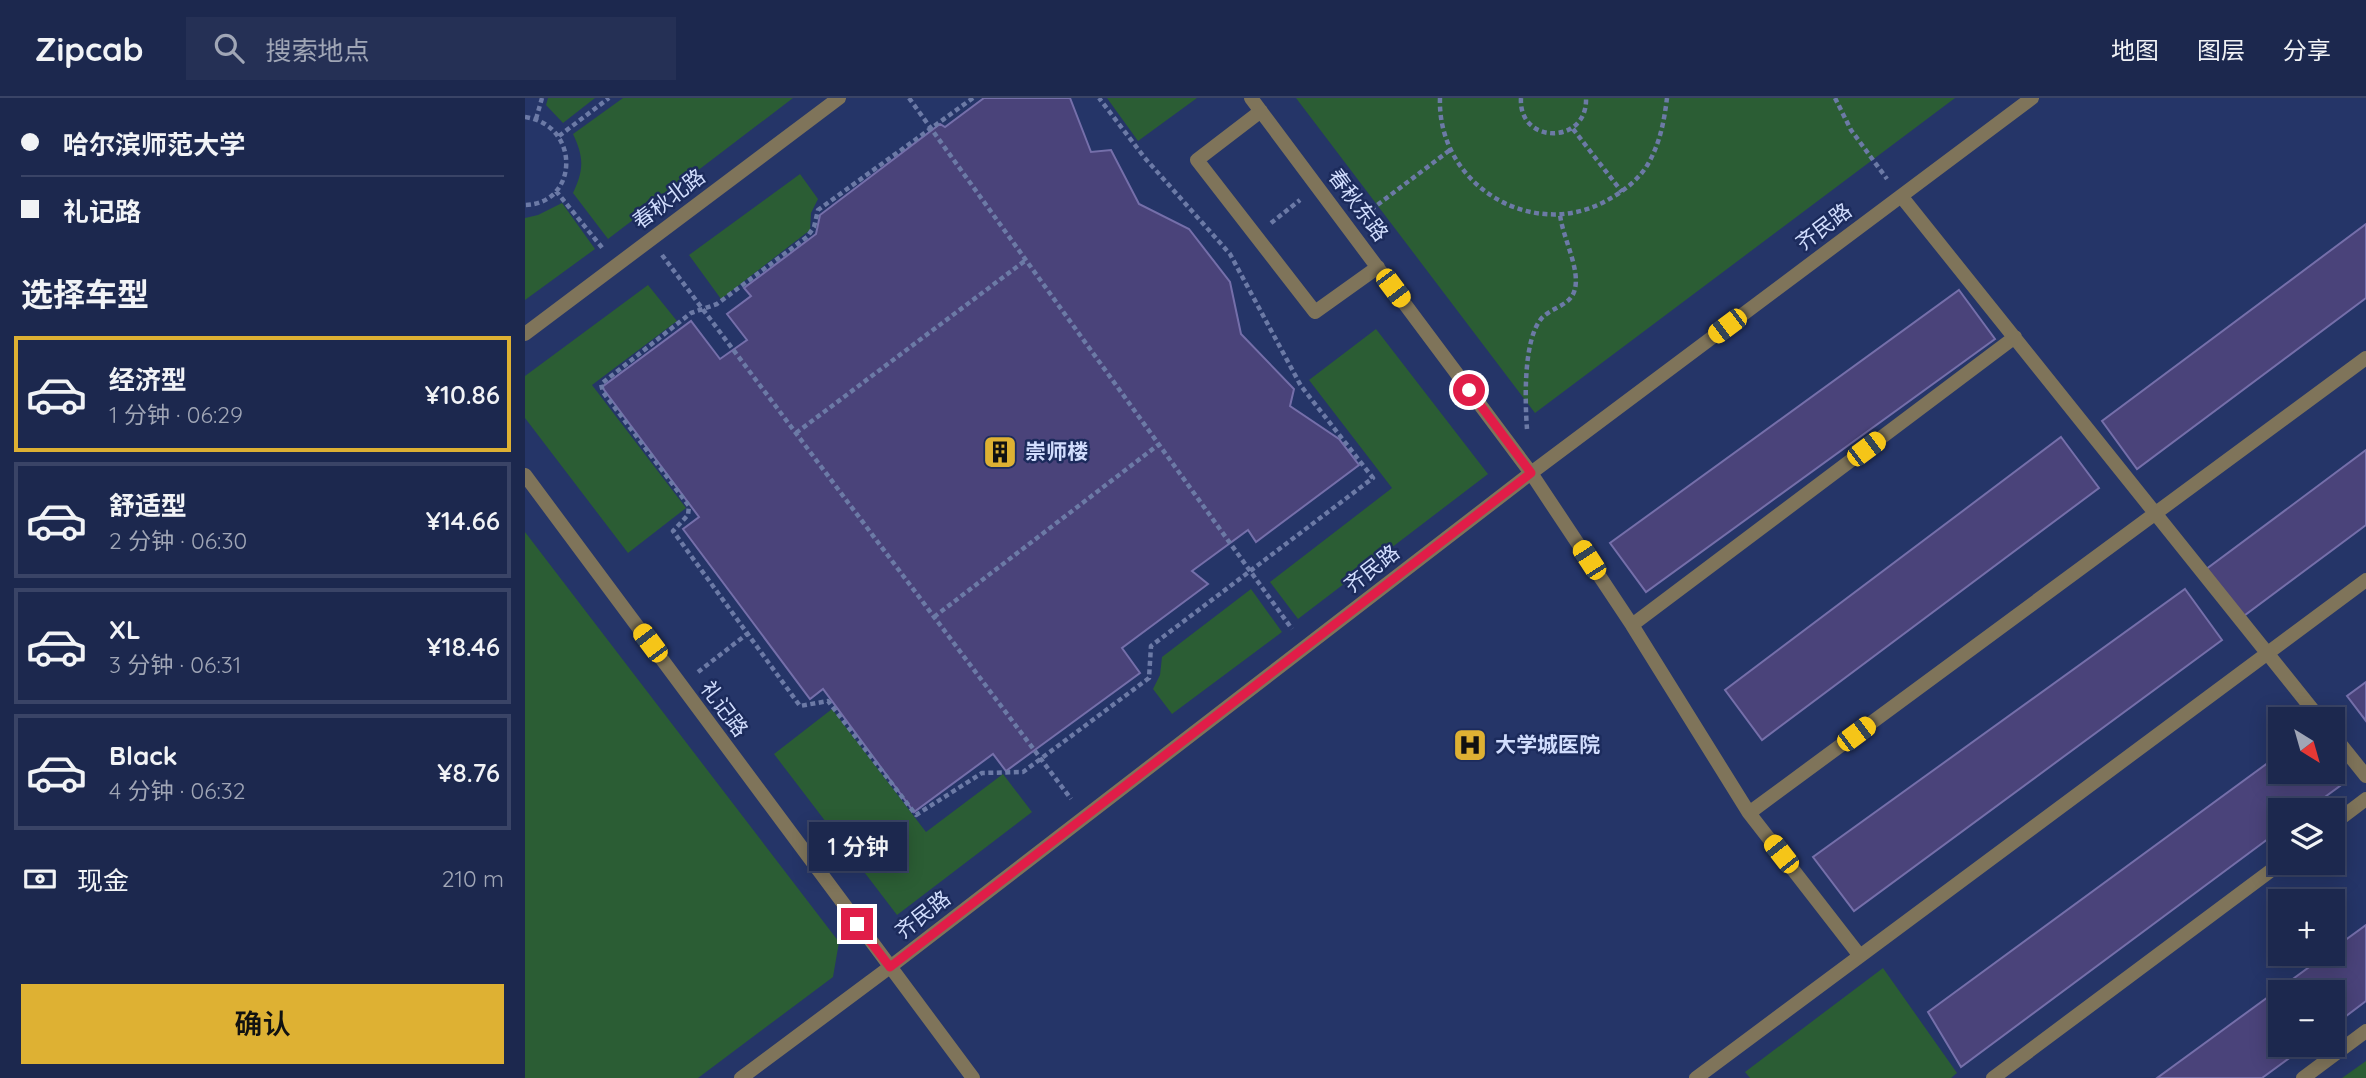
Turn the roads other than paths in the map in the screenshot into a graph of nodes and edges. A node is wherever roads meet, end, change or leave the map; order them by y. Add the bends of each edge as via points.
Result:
1 (839, 98) edge
2 (1251, 98) edge
3 (2032, 98) edge
4 (1261, 111) junction
5 (1901, 196) junction
6 (1378, 267) junction
7 (525, 334) edge
8 (2015, 337) junction
9 (2366, 358) edge
10 (1531, 473) junction
11 (525, 475) edge
12 (2155, 513) junction
13 (2366, 580) edge
14 (1632, 625) junction
15 (2268, 653) junction
16 (2311, 707) edge
17 (2345, 750) edge
18 (2366, 776) edge
19 (2366, 799) edge
20 (1749, 813) junction
21 (2345, 815) edge
22 (2268, 873) edge
23 (1860, 956) junction
24 (890, 967) junction
25 (2366, 1031) edge
26 (1715, 1073) edge
27 (741, 1078) edge
28 (973, 1078) edge
29 (1696, 1078) edge
30 (1993, 1078) edge
31 (2303, 1078) edge

1 - 7 lane, 春秋北路
2 - 4 lane, 春秋东路
3 - 5 lane, 齐民路
4 - 6 lane, 春秋东路
4 - 6 lane via 1197,160 1315,312
5 - 8 lane
5 - 10 lane, 齐民路
6 - 10 lane, 春秋东路
8 - 12 lane
8 - 14 lane
9 - 12 lane
10 - 14 lane, 春秋东路
10 - 24 lane, 齐民路
11 - 24 lane, 礼记路
12 - 15 lane
12 - 20 lane
13 - 15 lane
14 - 20 lane, 春秋东路
15 - 16 lane
15 - 23 lane
17 - 18 lane
19 - 21 lane
20 - 23 lane, 春秋东路
22 - 30 lane
23 - 26 lane
24 - 27 lane, 齐民路
24 - 28 lane, 礼记路
25 - 31 lane
26 - 29 lane

